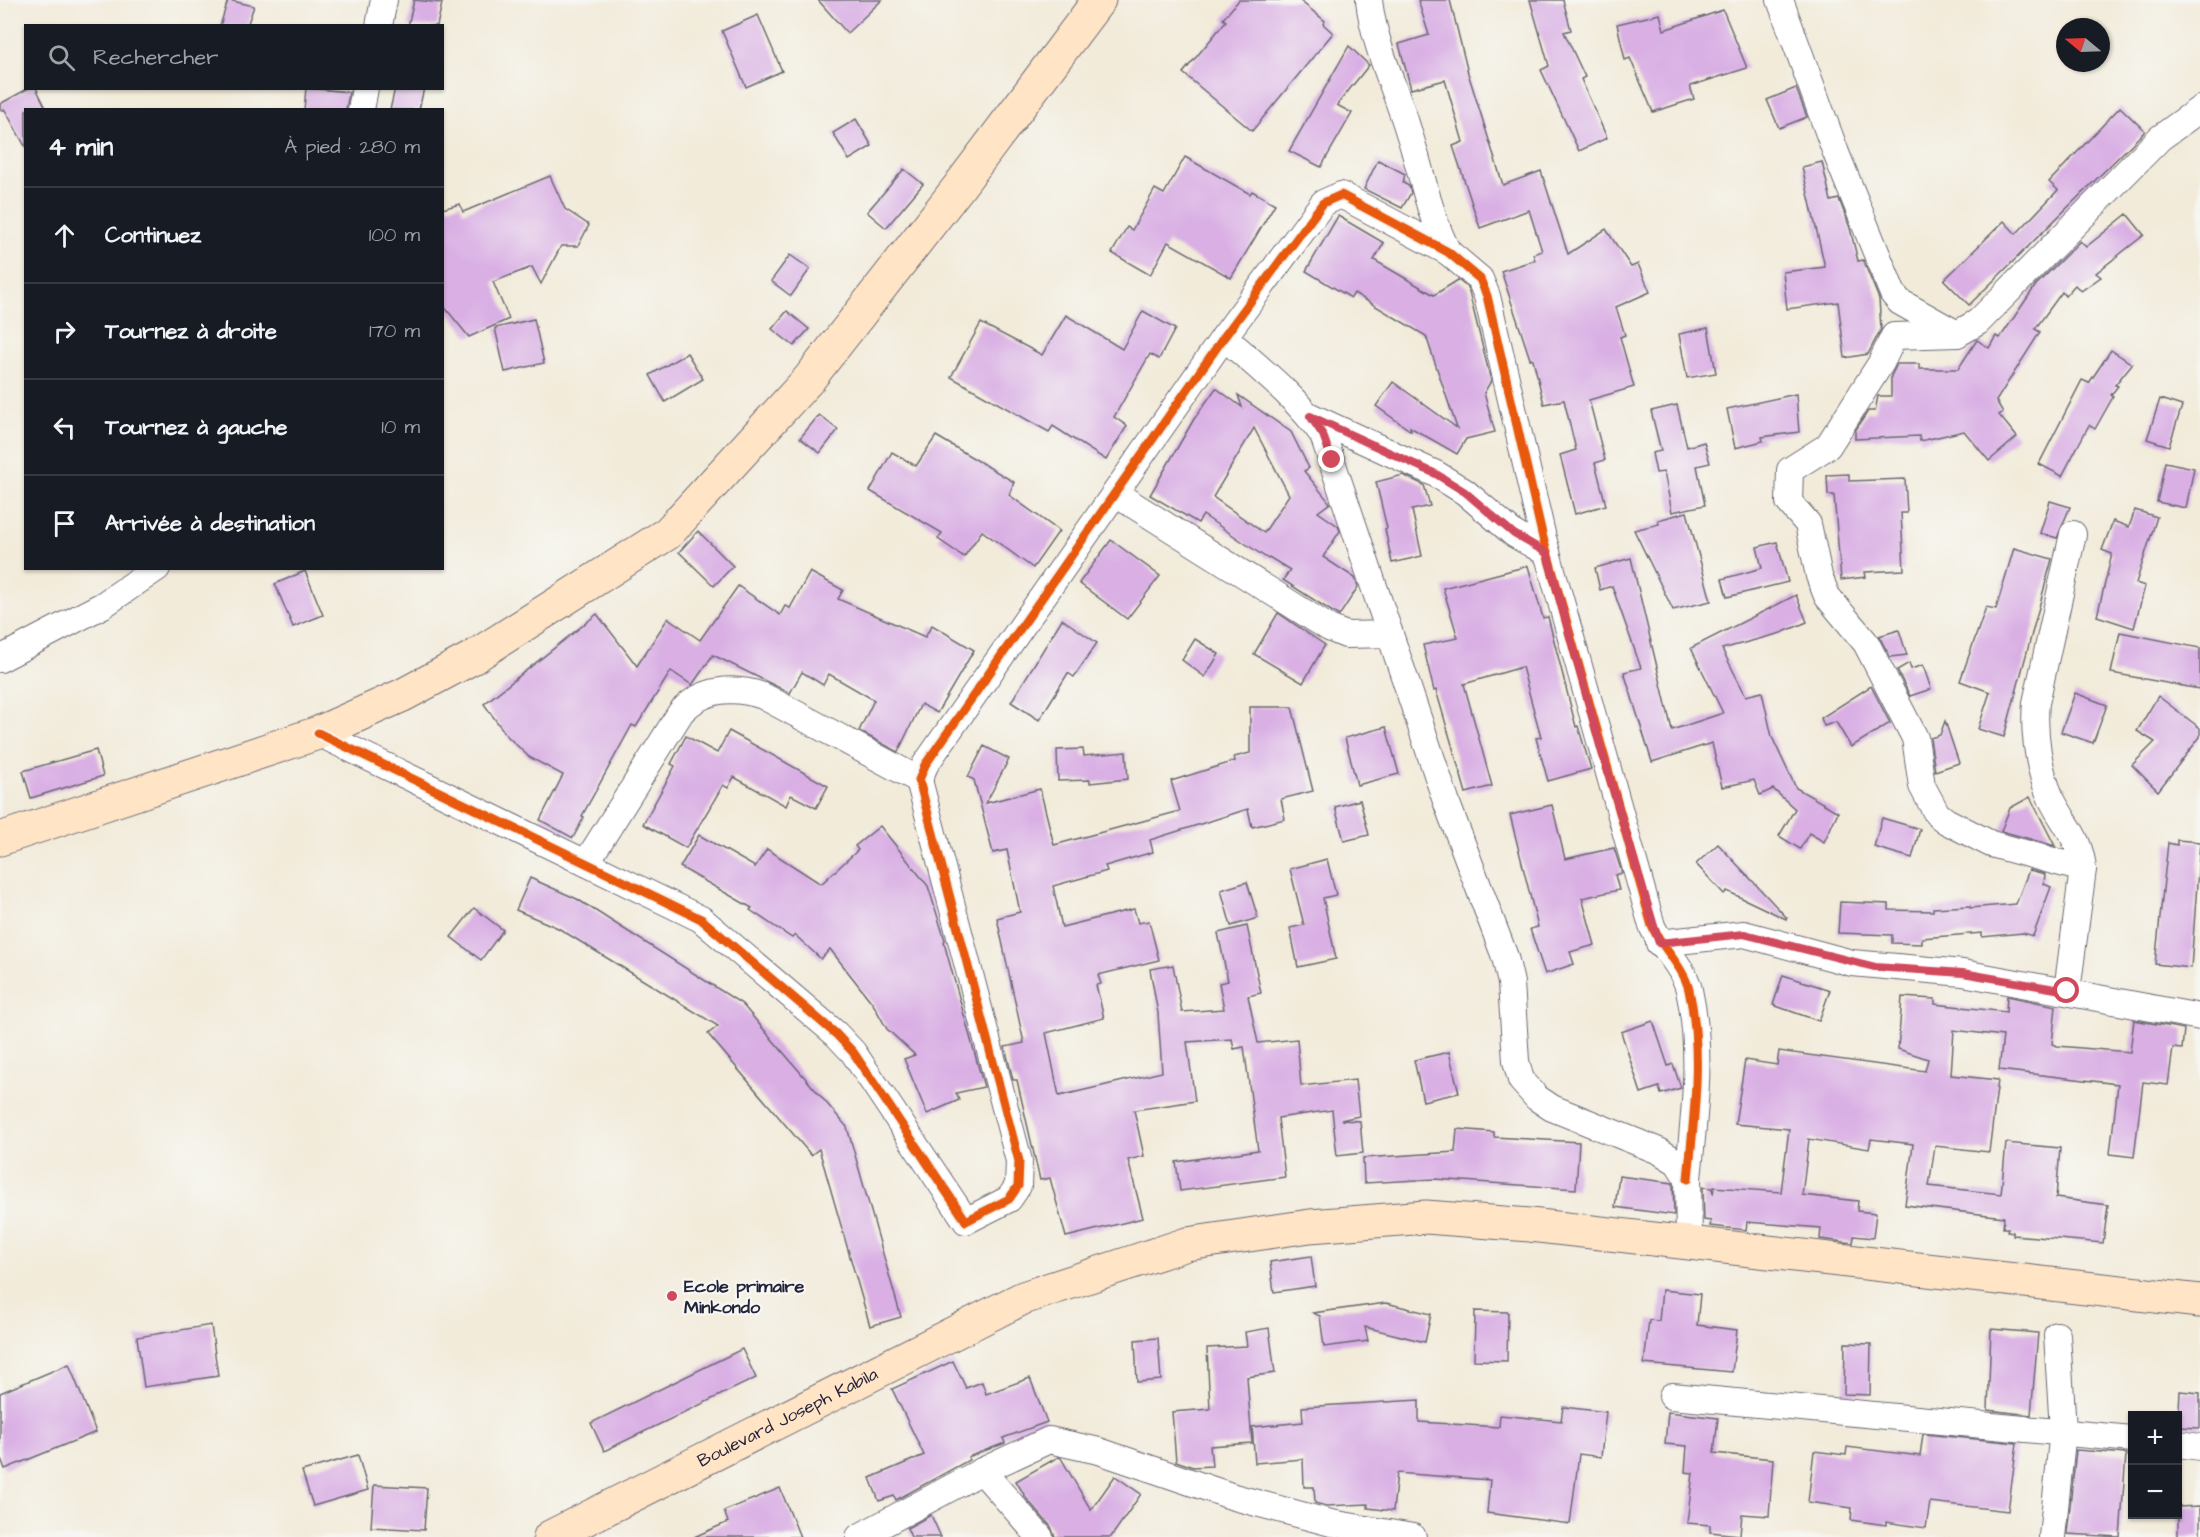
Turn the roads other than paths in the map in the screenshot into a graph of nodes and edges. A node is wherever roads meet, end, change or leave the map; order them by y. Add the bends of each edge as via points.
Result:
1 (384, 0) edge
2 (1099, 0) edge
3 (1370, 0) edge
4 (1780, 0) edge
5 (378, 24) edge
6 (365, 90) edge
7 (361, 108) edge
8 (2200, 109) edge
9 (1448, 252) junction
10 (1900, 302) junction
11 (1957, 334) junction
12 (1894, 336) junction
13 (1224, 337) junction
14 (1310, 416) junction
15 (1116, 494) junction
16 (2073, 534) dead end
17 (1547, 553) junction
18 (154, 570) edge
19 (1390, 634) junction
20 (0, 659) edge
21 (318, 733) junction
22 (919, 780) junction
23 (0, 839) edge
24 (586, 863) junction
25 (2083, 869) junction
26 (1659, 943) junction
27 (2067, 991) junction
28 (2200, 1017) edge
29 (1688, 1179) junction
30 (1689, 1241) junction
31 (2200, 1301) edge
32 (2057, 1335) dead end
33 (1672, 1396) dead end
34 (2063, 1430) junction
35 (2128, 1438) edge
36 (2182, 1445) edge
37 (2200, 1447) edge
38 (982, 1471) junction
39 (550, 1537) edge
40 (859, 1537) edge
41 (1040, 1537) edge
42 (1413, 1537) edge
43 (2052, 1537) edge

1 - 5 street
2 - 21 main road via 809,379 689,514 604,576 472,658 403,695
3 - 9 street via 1375,34 1438,234
4 - 10 street via 1884,274
6 - 7 street
8 - 11 street via 2160,138 1978,322
9 - 13 street via 1341,195 1332,197 1323,203
9 - 17 street via 1480,279 1486,296
10 - 11 street
10 - 12 street
11 - 12 street
12 - 25 street via 1828,446 1790,470 1788,502 1808,524 1827,596 1866,643 1915,738 1918,773 1937,814 1991,844
13 - 14 street
13 - 15 street
14 - 17 street via 1436,474 1465,492 1514,534
14 - 19 street via 1323,435
15 - 19 street via 1329,628 1346,635
15 - 22 street via 925,765
16 - 25 street via 2034,720 2046,786 2079,843
17 - 26 street
18 - 20 street via 103,605
19 - 29 street via 1446,801 1505,957 1521,1080 1552,1108 1659,1151 1677,1162
21 - 23 main road
21 - 24 street
22 - 24 street via 763,696 734,688 705,695 690,701 681,712
22 - 24 street via 1019,1161 1018,1186 1009,1200 966,1221 853,1052 836,1034 701,918
25 - 27 street
26 - 27 street via 1744,934 1875,967 1963,973
26 - 29 street via 1689,988 1697,1075
27 - 28 street
29 - 30 street
30 - 31 main road, Boulevard Joseph Kabila
30 - 39 main road, Boulevard Joseph Kabila via 1426,1217 1310,1226 1187,1244 1023,1298
32 - 34 street
33 - 34 street
34 - 35 street
34 - 43 street
36 - 37 street
38 - 40 street
38 - 41 street
38 - 42 street via 1049,1440 1099,1451 1234,1497 1331,1524

